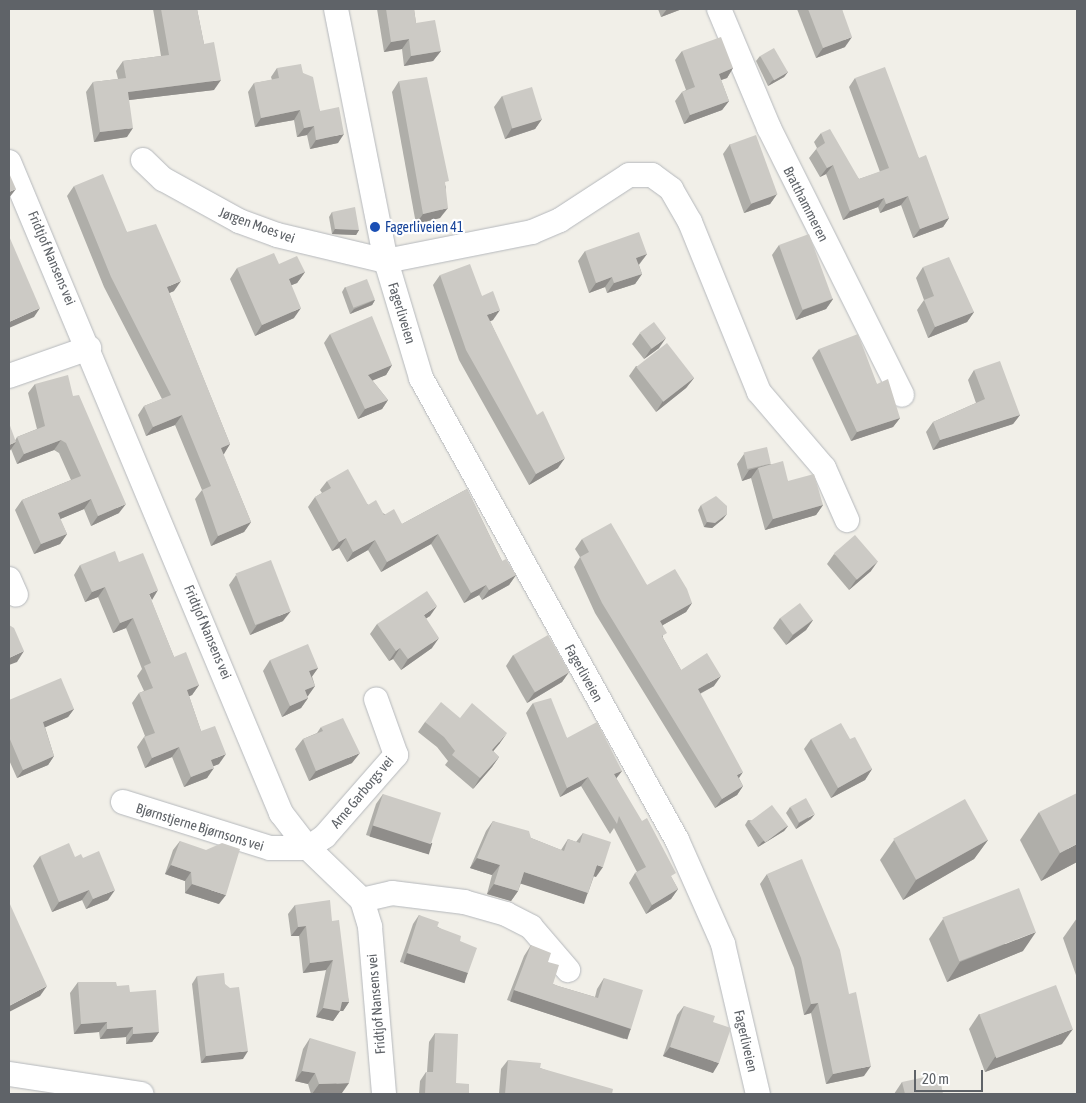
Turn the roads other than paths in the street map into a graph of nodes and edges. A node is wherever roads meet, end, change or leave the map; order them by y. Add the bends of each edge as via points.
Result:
1 (336, 9) edge
2 (719, 9) edge
3 (143, 160) dead end
4 (9, 162) edge
5 (386, 261) junction
6 (89, 348) junction
7 (9, 376) edge
8 (902, 396) dead end
9 (847, 520) dead end
10 (376, 699) dead end
11 (124, 802) dead end
12 (308, 848) junction
13 (362, 900) junction
14 (568, 970) dead end
15 (9, 1074) edge
16 (142, 1094) edge
17 (384, 1094) edge
18 (758, 1094) edge

1 - 5 street, Fagerliveien
2 - 8 street, Bratthammeren via 768,128
3 - 5 street, Jørgen Moes vei via 163,179 239,221 277,235
4 - 6 street, Fridtjof Nansens vei
5 - 9 street via 532,232 560,220 630,175 658,178 690,222 759,392 824,468
5 - 18 street, Fagerliveien via 422,378 677,840 723,944
6 - 7 street
6 - 12 street, Fridtjof Nansens vei via 281,813
10 - 12 street, Arne Garborgs vei via 396,755 325,836
11 - 12 street, Bjørnstjerne Bjørnsons vei via 270,848
12 - 13 street, Fridtjof Nansens vei
13 - 14 street via 392,892 464,902 506,914 531,927
13 - 17 street, Fridtjof Nansens vei via 370,927
15 - 16 street

